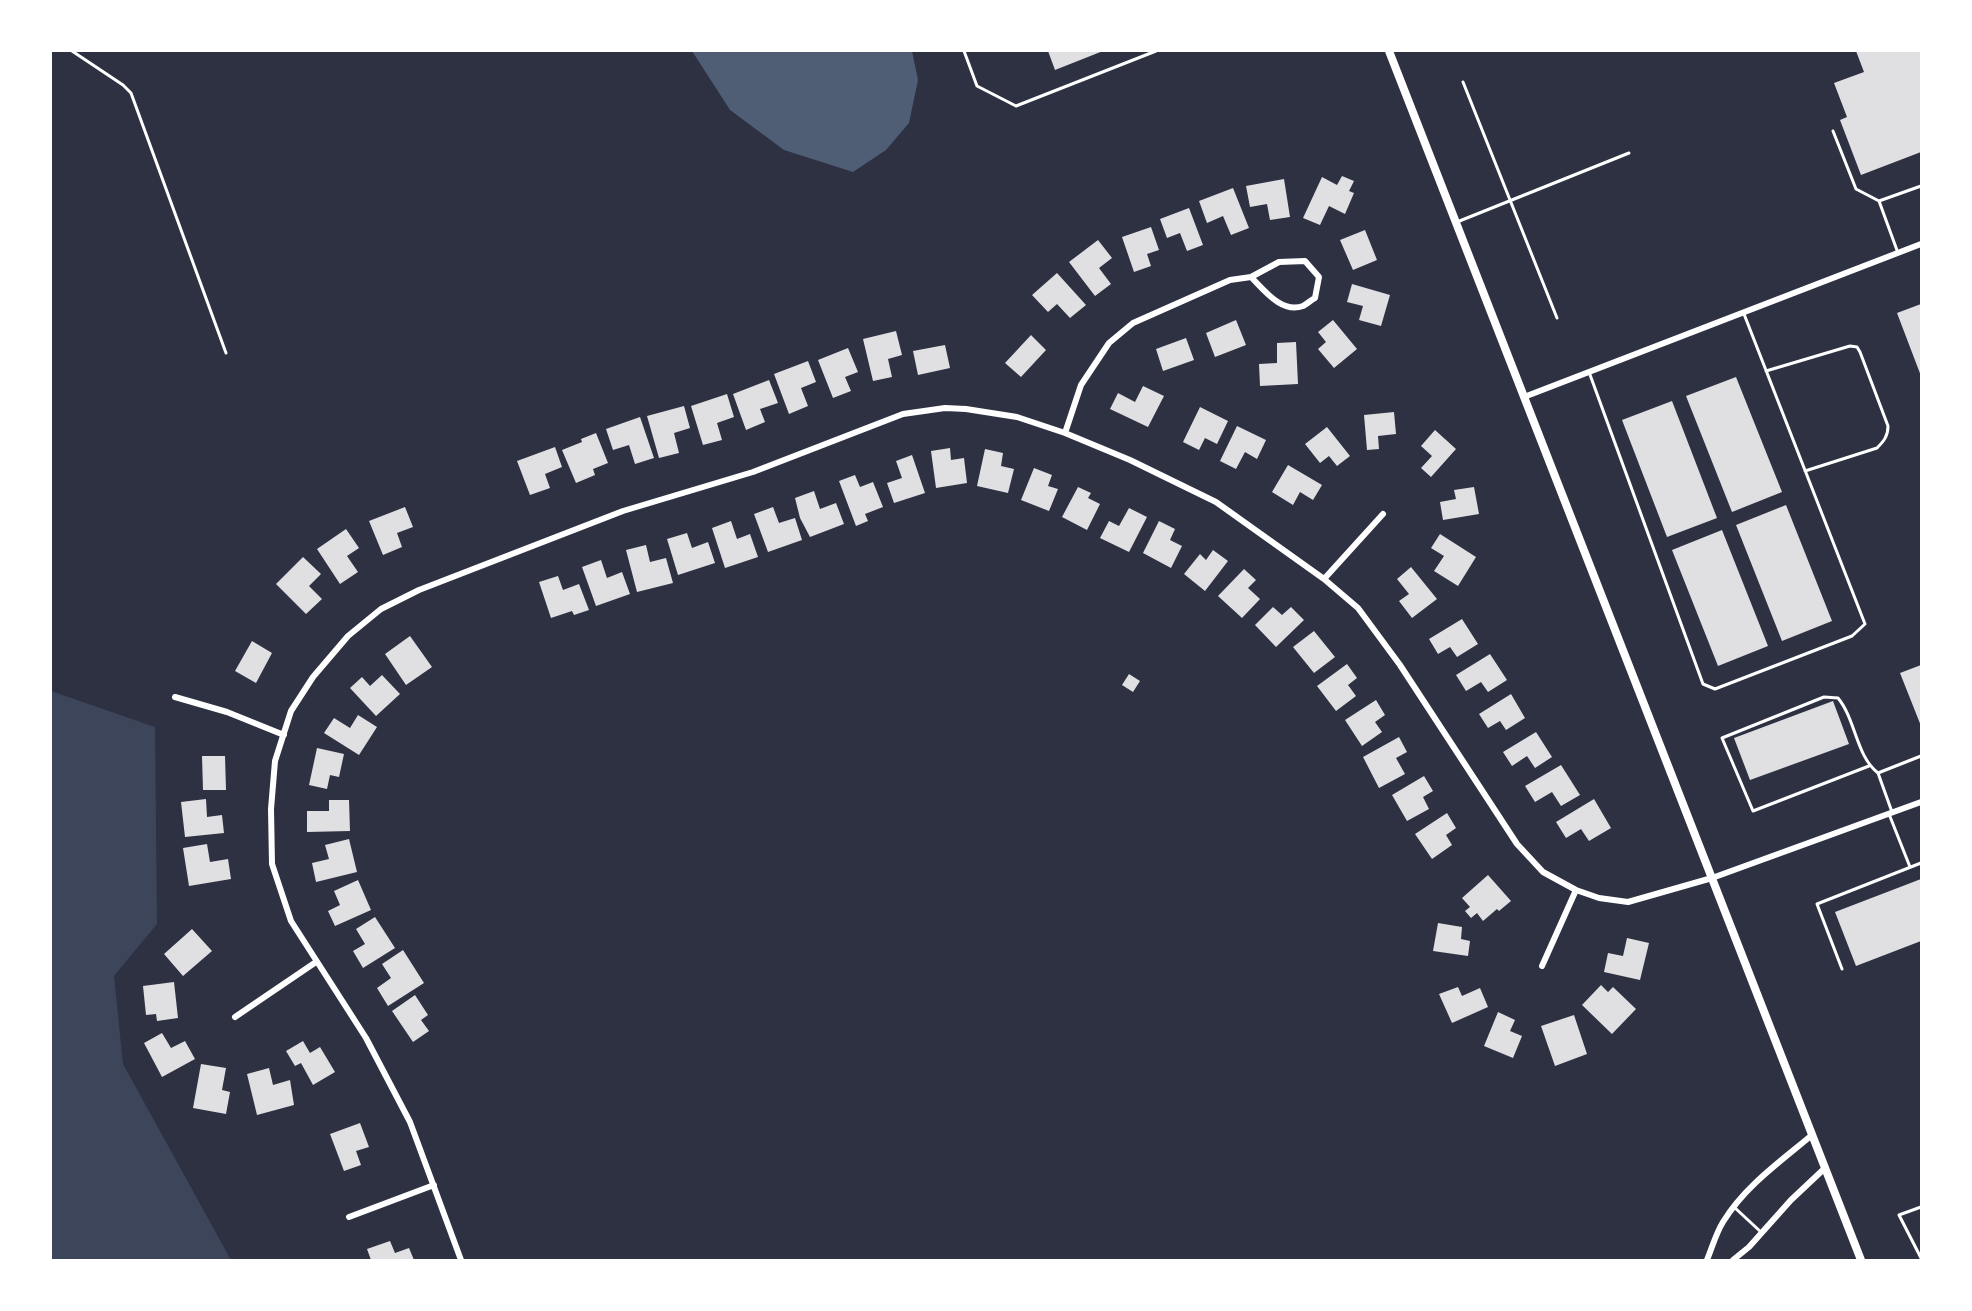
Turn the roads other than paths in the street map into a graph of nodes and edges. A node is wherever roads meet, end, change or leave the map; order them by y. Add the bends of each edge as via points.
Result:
1 (72, 51) edge
2 (963, 51) edge
3 (1156, 51) edge
4 (1389, 51) edge
5 (1463, 82) dead end
6 (1833, 130) dead end
7 (1629, 153) dead end
8 (1921, 186) edge
9 (1509, 201) junction
10 (1879, 201) junction
11 (1456, 222) junction
12 (1921, 244) edge
13 (1898, 253) junction
14 (1251, 277) junction
15 (1743, 312) junction
16 (1557, 318) dead end
17 (226, 353) dead end
18 (1766, 371) junction
19 (1589, 372) junction
20 (1524, 397) junction
21 (1065, 433) junction
22 (1805, 471) junction
23 (1383, 514) dead end
24 (1324, 579) junction
25 (175, 697) dead end
26 (284, 735) junction
27 (1921, 756) edge
28 (1869, 766) junction
29 (1878, 773) junction
30 (1921, 802) edge
31 (1890, 813) junction
32 (1921, 863) edge
33 (1910, 867) junction
34 (1712, 878) junction
35 (1576, 890) junction
36 (316, 962) junction
37 (1542, 966) dead end
38 (1842, 969) dead end
39 (235, 1017) dead end
40 (1812, 1135) junction
41 (1825, 1168) junction
42 (434, 1185) junction
43 (1734, 1207) junction
44 (1921, 1207) edge
45 (349, 1217) dead end
46 (1762, 1233) junction
47 (1921, 1258) edge
48 (461, 1260) edge
49 (1707, 1260) edge
50 (1733, 1260) edge
51 (1861, 1260) edge

1 - 17 lane via 131,93
2 - 3 lane via 977,86 1016,106
4 - 11 street
5 - 9 lane
6 - 10 lane via 1856,189
7 - 9 lane
8 - 10 lane
9 - 11 lane
9 - 16 lane
10 - 13 lane
11 - 20 street
12 - 13 street
13 - 15 street
14 - 14 street via 1279,262 1305,261 1318,277 1315,298 1301,307 1287,307
14 - 21 street via 1230,280 1133,322 1109,343 1081,385
15 - 18 lane
15 - 19 street
18 - 22 lane
18 - 22 lane via 1850,346 1860,352 1888,434 1877,448
19 - 20 street
19 - 22 lane via 1703,684 1715,689 1852,636 1865,624
20 - 34 street
21 - 24 street via 1216,502
21 - 26 street via 1017,417 966,409 903,414 753,472 623,510 419,590 381,609 348,636 313,677 291,711
23 - 24 street
24 - 35 street via 1358,609 1400,665 1517,844 1544,872
25 - 26 street
26 - 36 street via 275,761 272,864 291,921
27 - 29 lane
28 - 28 lane via 1753,811 1722,738 1824,697 1839,698 1847,708
28 - 29 lane
29 - 31 lane
30 - 31 street
31 - 33 lane
31 - 34 street
32 - 33 lane
33 - 38 lane via 1818,904
34 - 35 street via 1628,902
34 - 40 street
35 - 37 street
36 - 39 street
36 - 42 street via 366,1038 410,1122
40 - 41 street
40 - 43 street via 1754,1184
41 - 46 street
41 - 51 street
42 - 45 street
42 - 48 street
43 - 46 lane
43 - 49 street via 1722,1223
44 - 47 lane via 1899,1215
46 - 50 street

